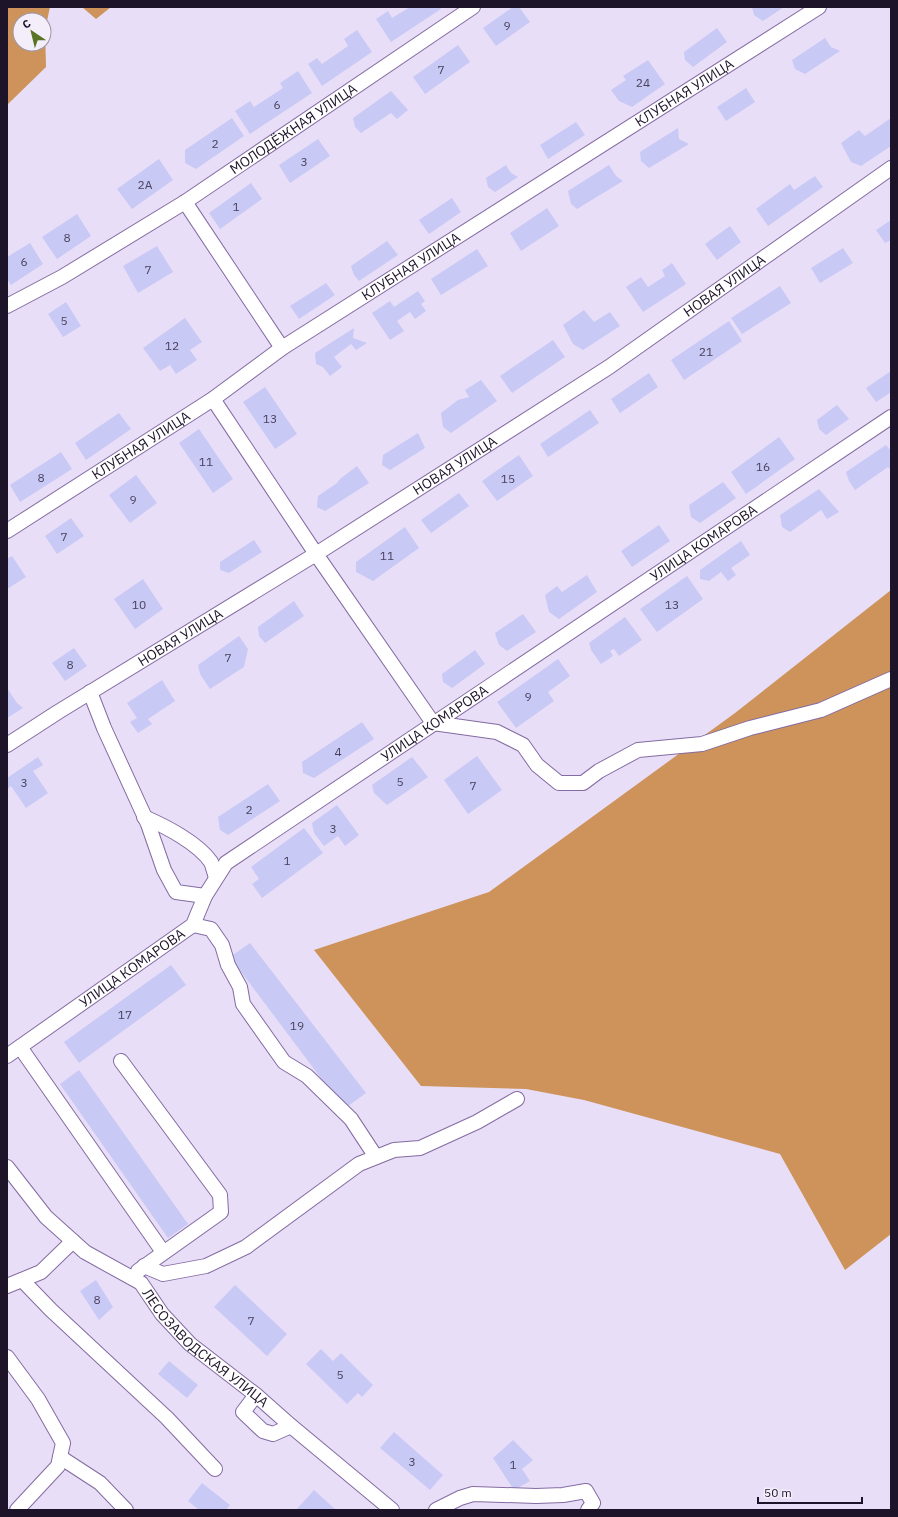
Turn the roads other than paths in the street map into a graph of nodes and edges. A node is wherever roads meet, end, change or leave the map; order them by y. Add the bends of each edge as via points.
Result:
1 (473, 7) edge
2 (819, 7) edge
3 (891, 168) edge
4 (185, 202) junction
5 (7, 306) edge
6 (282, 348) junction
7 (213, 399) junction
8 (891, 417) edge
9 (7, 531) edge
10 (316, 554) junction
11 (891, 679) edge
12 (90, 692) junction
13 (433, 723) junction
14 (7, 745) edge
15 (144, 817) junction
16 (216, 877) junction
17 (204, 896) junction
18 (193, 925) junction
19 (20, 1047) junction
20 (7, 1056) edge
21 (121, 1061) dead end
22 (517, 1098) dead end
23 (376, 1157) junction
24 (7, 1167) edge
25 (73, 1241) junction
26 (163, 1252) junction
27 (144, 1266) junction
28 (130, 1277) junction
29 (22, 1280) junction
30 (7, 1286) edge
31 (7, 1357) edge
32 (256, 1396) junction
33 (290, 1426) junction
34 (60, 1457) junction
35 (215, 1469) dead end
36 (16, 1510) edge
37 (126, 1510) edge
38 (392, 1510) edge
39 (436, 1510) edge
40 (588, 1510) edge

1 - 4 street, МОЛОДЁЖНАЯ УЛИЦА
2 - 6 street, КЛУБНАЯ УЛИЦА
3 - 10 street, НОВАЯ УЛИЦА via 609,367
4 - 5 street, МОЛОДЁЖНАЯ УЛИЦА via 62,278
4 - 6 street
6 - 7 street, КЛУБНАЯ УЛИЦА
7 - 9 street, КЛУБНАЯ УЛИЦА
7 - 10 street
8 - 13 street, УЛИЦА КОМАРОВА
10 - 12 street, НОВАЯ УЛИЦА
10 - 13 street
11 - 13 street via 821,710 750,728 702,744 638,750 599,771 583,783 559,783 537,765 523,744 497,732
12 - 14 street, НОВАЯ УЛИЦА
12 - 15 street
13 - 16 street, УЛИЦА КОМАРОВА via 226,863
15 - 16 street via 192,843 211,863
15 - 17 street via 164,870 176,892
16 - 17 street, УЛИЦА КОМАРОВА
17 - 18 street, УЛИЦА КОМАРОВА
18 - 19 street, УЛИЦА КОМАРОВА
18 - 23 street via 211,929 215,934 240,987 243,1004 284,1062 307,1076 351,1119
19 - 20 street, УЛИЦА КОМАРОВА
19 - 26 street
21 - 26 street via 220,1195 222,1212
22 - 23 street via 477,1122 420,1148 394,1150
23 - 27 street via 359,1164 246,1247 213,1263 163,1274
24 - 25 street, ЛЕСОЗАВОДСКАЯ УЛИЦА via 46,1217
25 - 28 street, ЛЕСОЗАВОДСКАЯ УЛИЦА via 85,1252
25 - 29 street via 42,1272
26 - 27 street
27 - 28 street
28 - 32 street, ЛЕСОЗАВОДСКАЯ УЛИЦА via 141,1283 162,1314 190,1344
29 - 30 street
29 - 35 street via 167,1418
31 - 34 street via 38,1398 63,1443
32 - 33 street, ЛЕСОЗАВОДСКАЯ УЛИЦА
32 - 33 street via 243,1412 263,1431 273,1434
33 - 38 street, ЛЕСОЗАВОДСКАЯ УЛИЦА
34 - 36 street via 58,1466
34 - 37 street via 100,1483
39 - 40 street via 473,1494 536,1496 586,1491 593,1503

